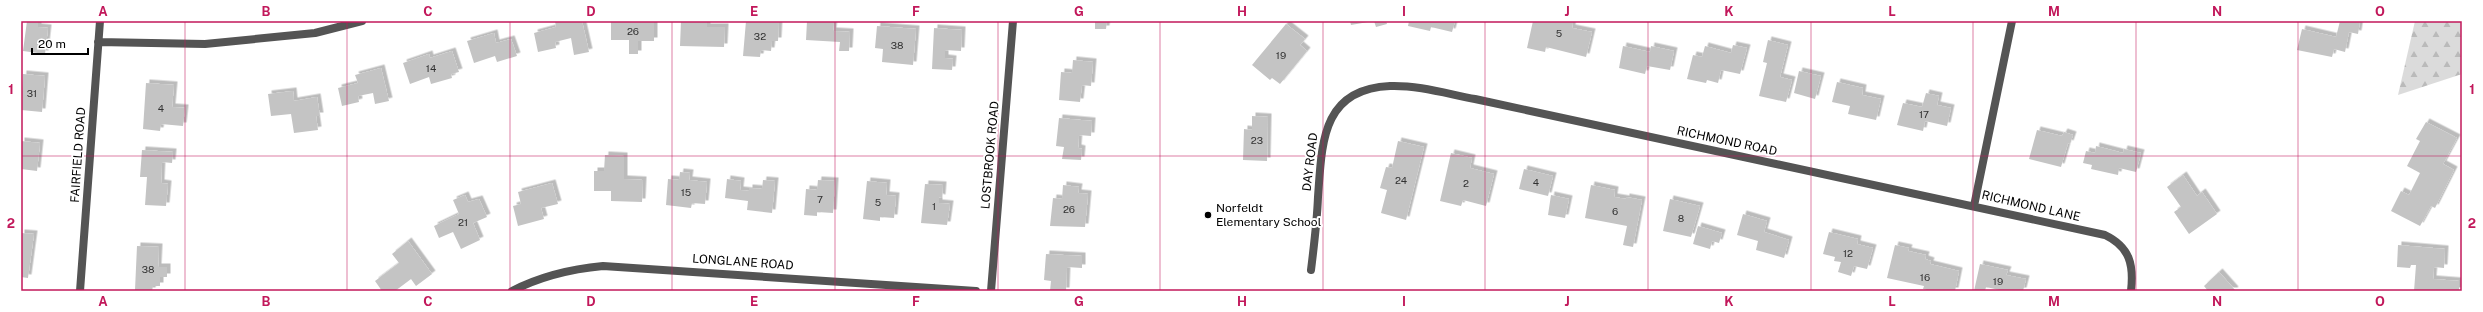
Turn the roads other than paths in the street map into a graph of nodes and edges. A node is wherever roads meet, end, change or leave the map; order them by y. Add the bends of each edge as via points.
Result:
1 (100, 21) edge
2 (362, 21) edge
3 (1013, 21) edge
4 (2012, 21) edge
5 (98, 42) junction
6 (1475, 100) joint
7 (1974, 206) junction
8 (1311, 270) dead end
9 (80, 291) edge
10 (512, 291) edge
11 (976, 291) edge
12 (991, 291) edge
13 (2131, 291) edge

1 - 5 street, FAIRFIELD ROAD
2 - 5 street via 315,33 205,44
3 - 12 street, LOSTBROOK ROAD
4 - 7 street, RICHMOND LANE
5 - 9 street, FAIRFIELD ROAD
6 - 7 street, RICHMOND ROAD
6 - 8 street, DAY ROAD via 1393,86 1367,88 1338,107 1330,119 1322,145
7 - 13 street, RICHMOND LANE via 2105,235 2115,240 2126,250 2132,265
10 - 11 street, LONGLANE ROAD via 536,279 581,268 603,266

